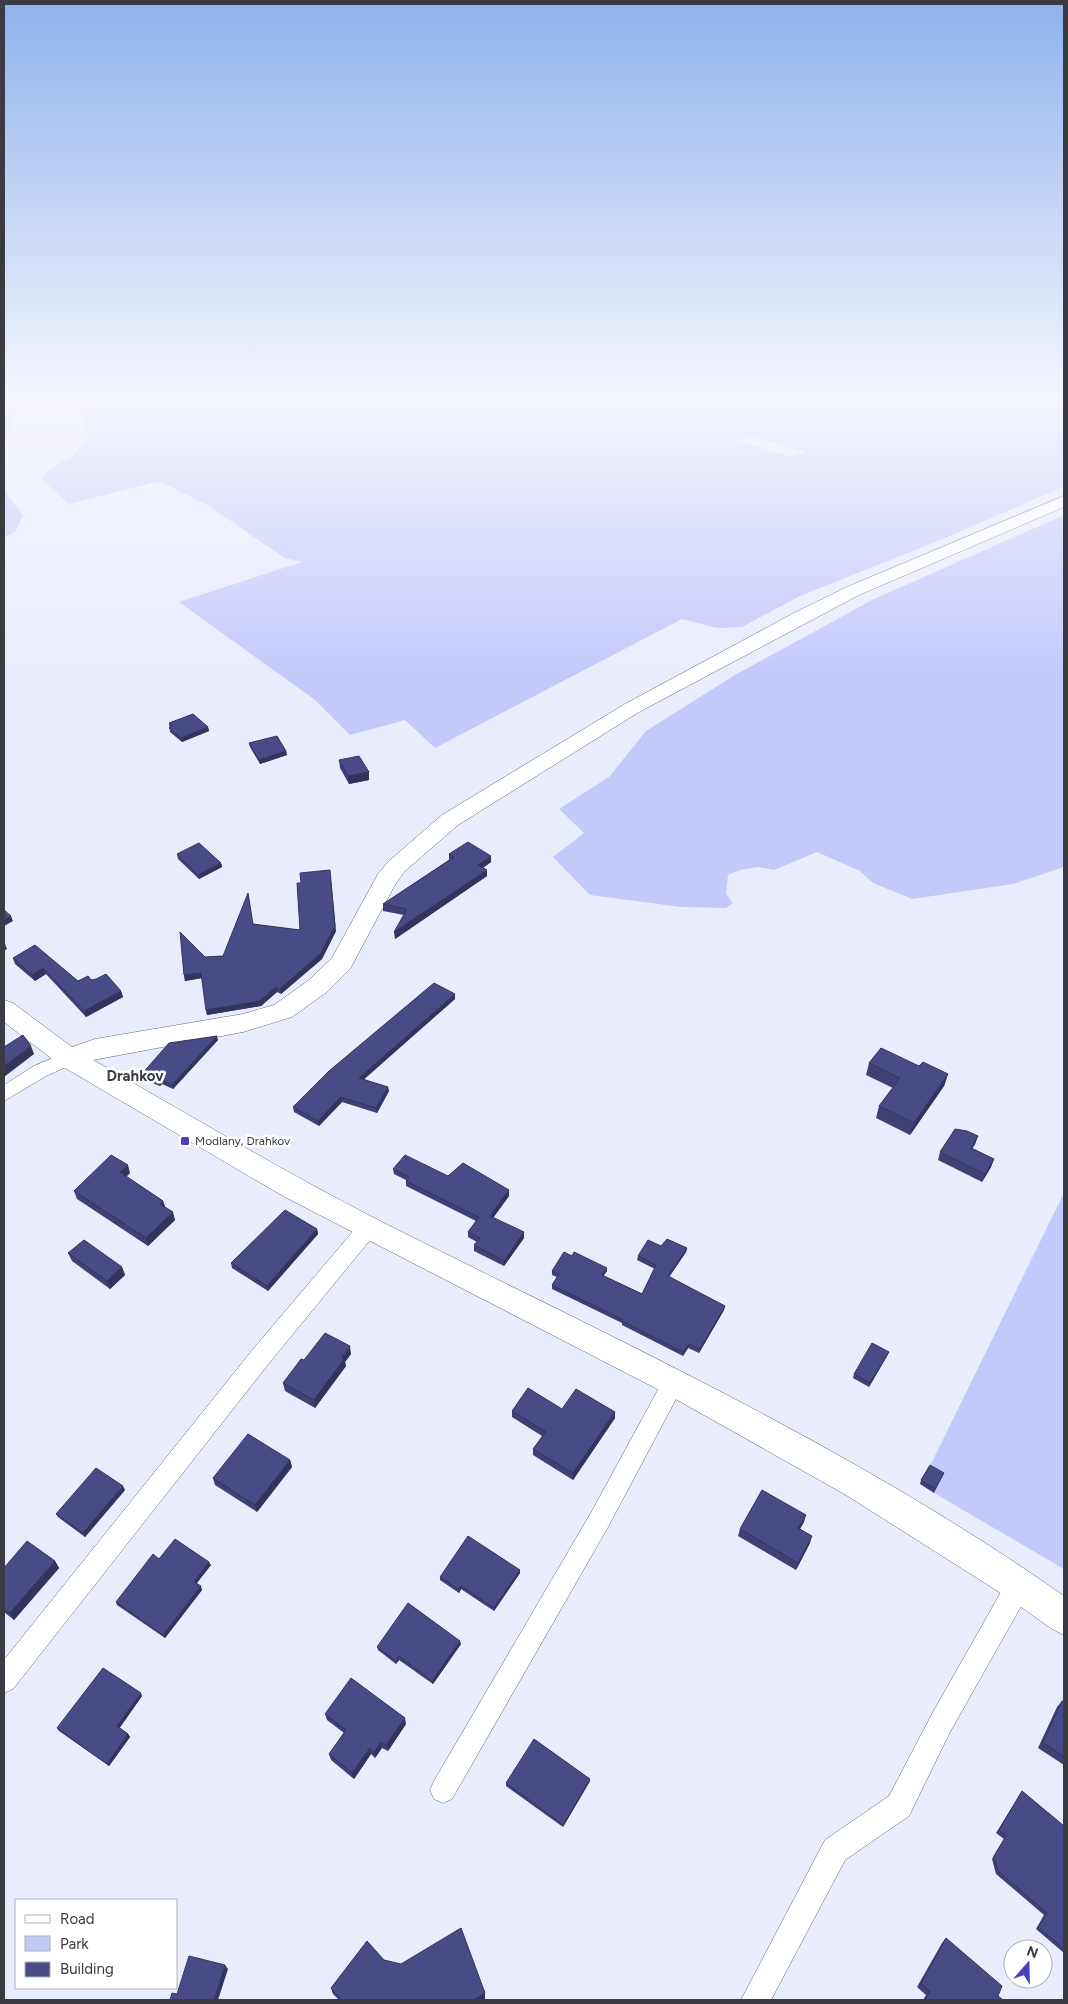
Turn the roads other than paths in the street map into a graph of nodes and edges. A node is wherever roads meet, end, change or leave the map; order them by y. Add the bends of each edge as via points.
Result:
1 (1064, 501) edge
2 (4, 1009) edge
3 (69, 1058) junction
4 (4, 1094) edge
5 (368, 1228) junction
6 (674, 1382) junction
7 (1019, 1585) junction
8 (1064, 1617) edge
9 (4, 1680) edge
10 (443, 1790) dead end
11 (755, 2000) edge

1 - 3 street via 853,591 801,618 624,713 450,820 386,879 341,963 318,986 283,1010 243,1023 95,1049
2 - 3 street
3 - 4 street via 40,1071
3 - 5 street
5 - 6 street
5 - 9 street via 237,1386
6 - 7 street via 858,1484
6 - 10 street via 600,1519
7 - 8 street
7 - 11 street via 941,1723 899,1806 835,1850

